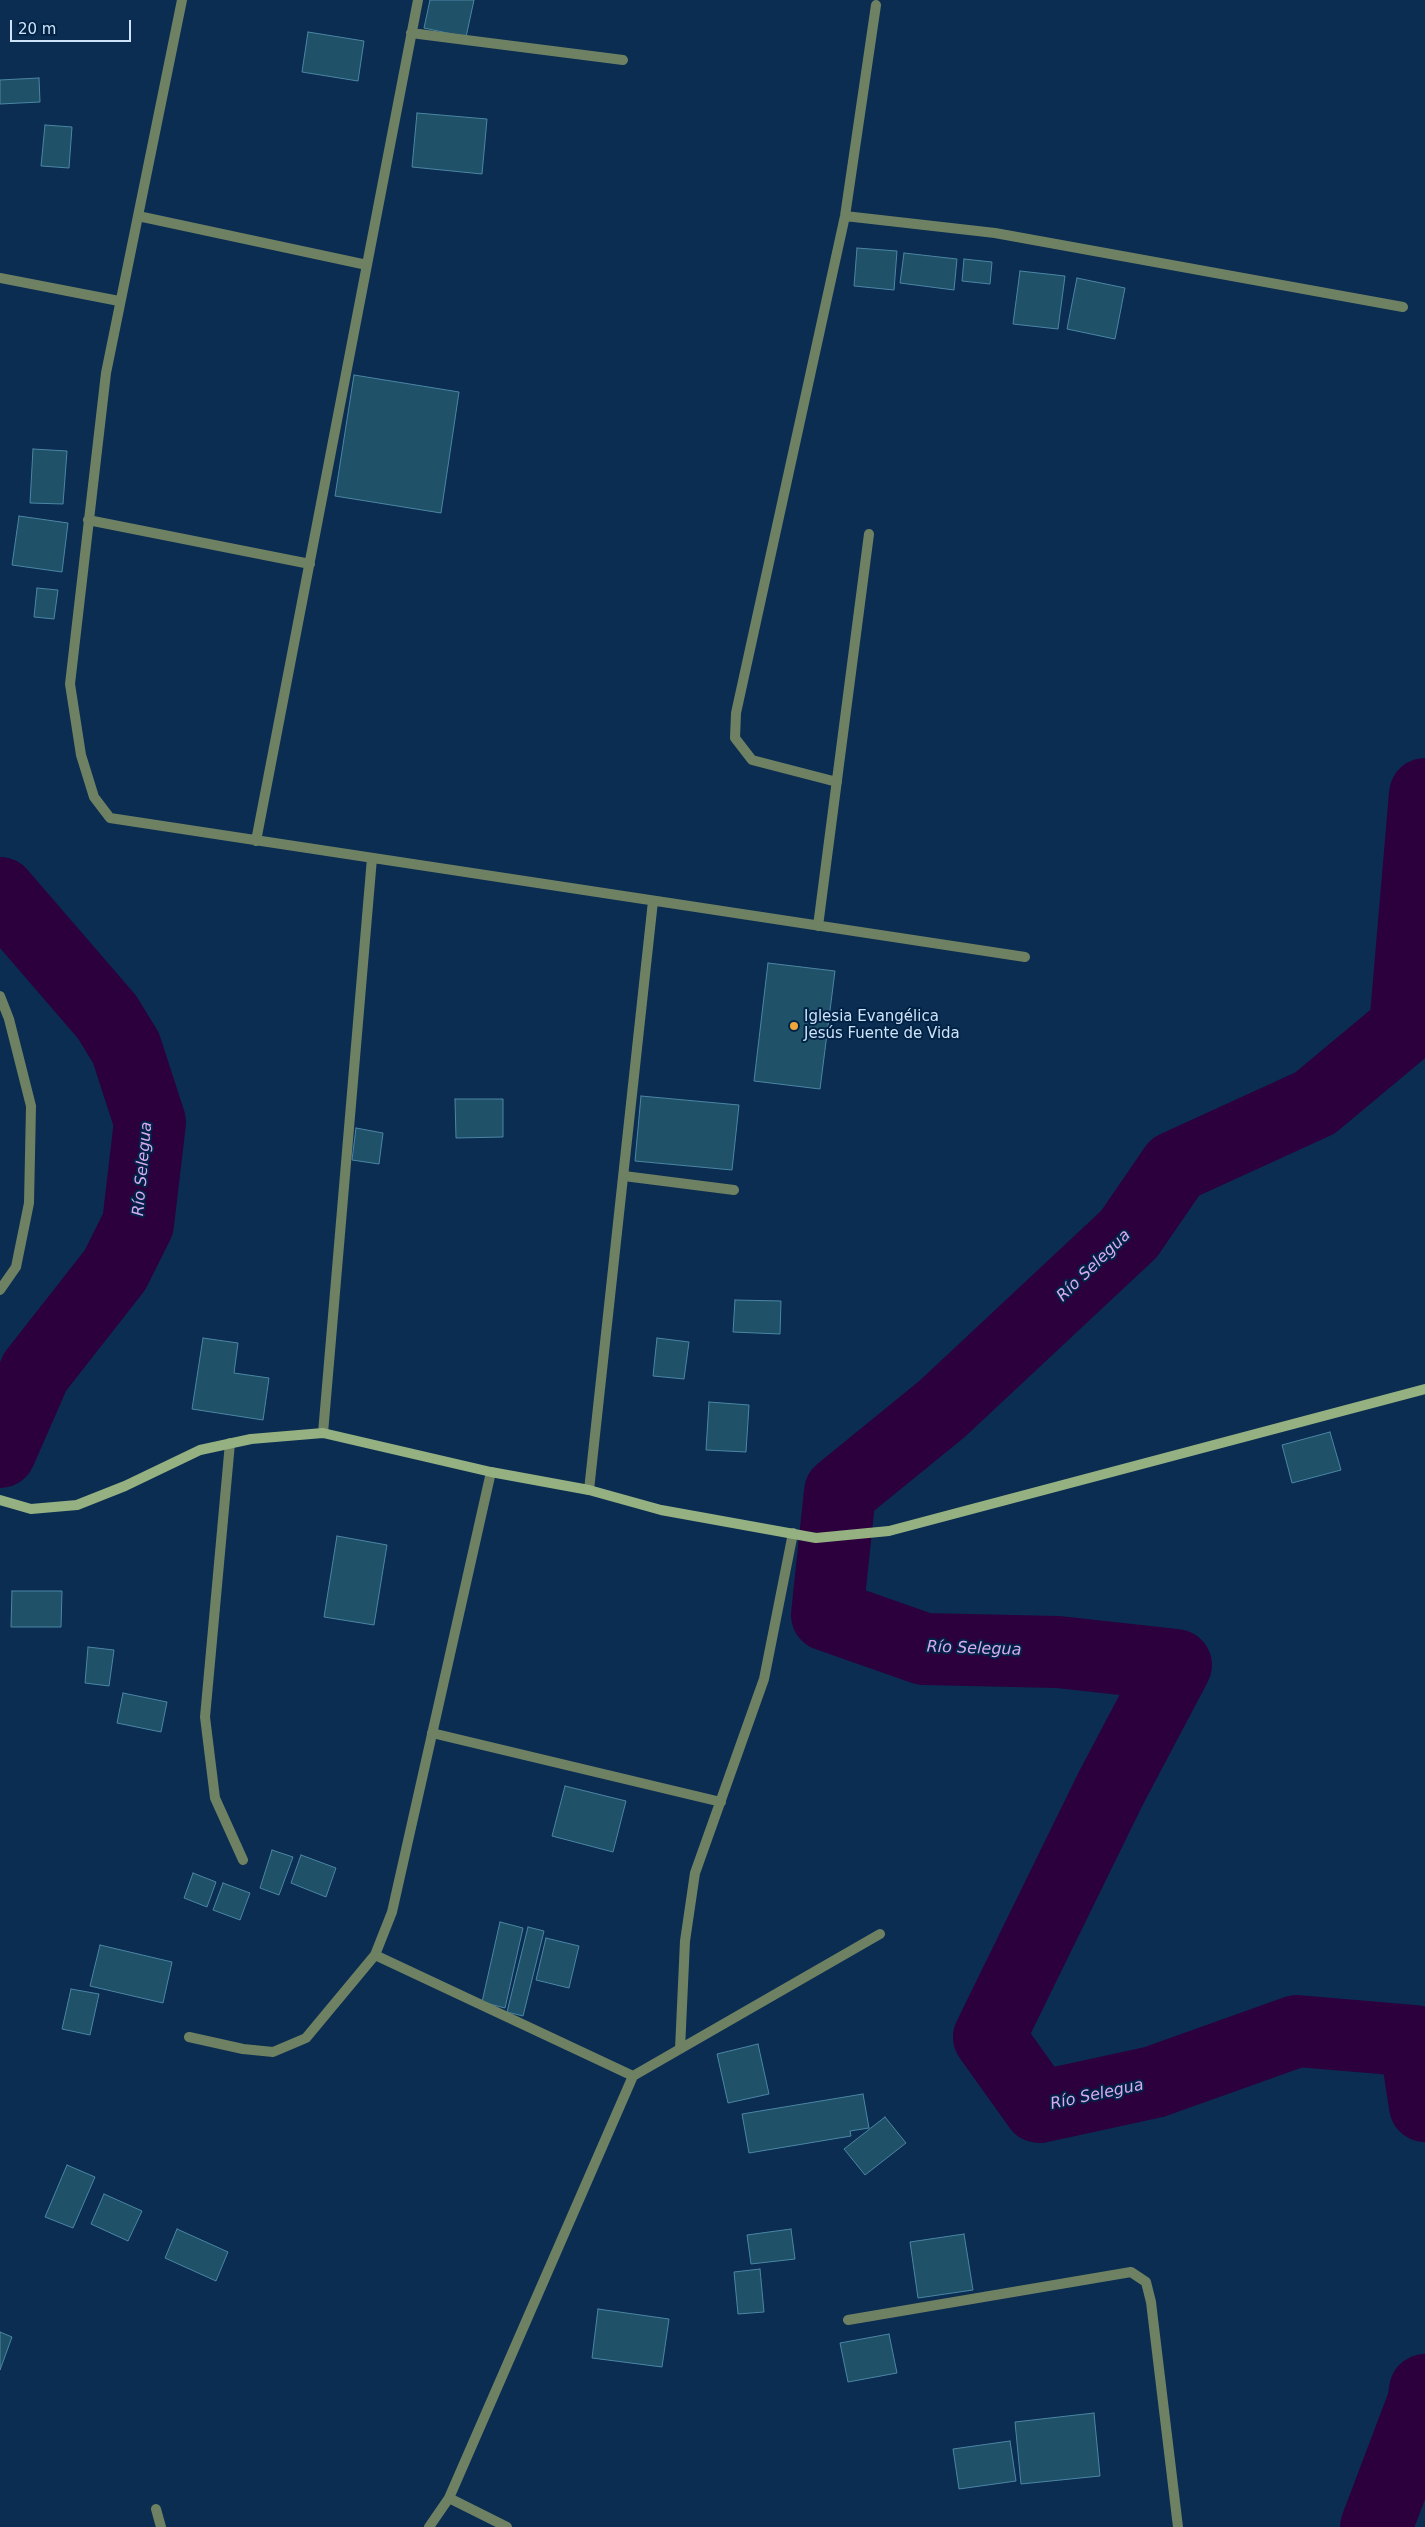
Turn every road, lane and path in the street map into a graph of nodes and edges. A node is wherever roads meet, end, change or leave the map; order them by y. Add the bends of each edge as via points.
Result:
1 (182, 0) edge
2 (418, 0) edge
3 (876, 5) dead end
4 (411, 33) junction
5 (623, 60) dead end
6 (138, 216) junction
7 (845, 216) junction
8 (367, 266) junction
9 (0, 278) edge
10 (119, 301) junction
11 (1402, 307) dead end
12 (88, 520) junction
13 (869, 534) dead end
14 (310, 564) junction
15 (837, 782) junction
16 (256, 841) junction
17 (372, 858) junction
18 (653, 901) junction
19 (818, 926) junction
20 (1025, 957) dead end
21 (0, 996) edge
22 (624, 1176) junction
23 (734, 1190) dead end
24 (0, 1290) edge
25 (1425, 1390) edge
26 (323, 1433) junction
27 (230, 1443) junction
28 (491, 1472) junction
29 (588, 1490) junction
30 (0, 1500) edge
31 (793, 1533) junction
32 (432, 1733) junction
33 (721, 1802) junction
34 (244, 1860) dead end
35 (880, 1934) dead end
36 (375, 1955) junction
37 (189, 2037) dead end
38 (680, 2049) junction
39 (633, 2076) junction
40 (848, 2320) dead end
41 (449, 2498) junction
42 (156, 2509) dead end
43 (161, 2527) edge
44 (429, 2527) edge
45 (507, 2527) edge
46 (1178, 2527) edge

1 - 6 street
2 - 4 street
3 - 7 street
4 - 5 street
4 - 8 street
6 - 8 street
6 - 10 street
7 - 11 street via 995,233
7 - 15 street via 736,713 735,738 752,760
8 - 14 street
9 - 10 street
10 - 12 street via 106,373
12 - 14 street
12 - 16 street via 70,684 81,755 94,797 110,818
13 - 15 street
14 - 16 street
15 - 19 street
16 - 17 street
17 - 18 street
17 - 26 street
18 - 19 street
18 - 22 street
19 - 20 street
21 - 24 street via 31,1106 30,1202 16,1267
22 - 23 street
22 - 29 street
25 - 31 street via 889,1531 816,1538
26 - 27 street
26 - 28 street
27 - 30 street via 200,1450 77,1504 31,1509
27 - 34 street via 205,1717 215,1798
28 - 29 street
28 - 32 street
29 - 31 street via 661,1510
31 - 33 street via 764,1679
32 - 33 street
32 - 36 street via 392,1912
33 - 38 street via 695,1873 685,1942
35 - 38 street
36 - 37 street via 306,2038 273,2052
36 - 39 street
38 - 39 street
39 - 41 street
40 - 46 street via 1131,2272 1146,2282 1151,2302
41 - 44 street
41 - 45 street
42 - 43 street

